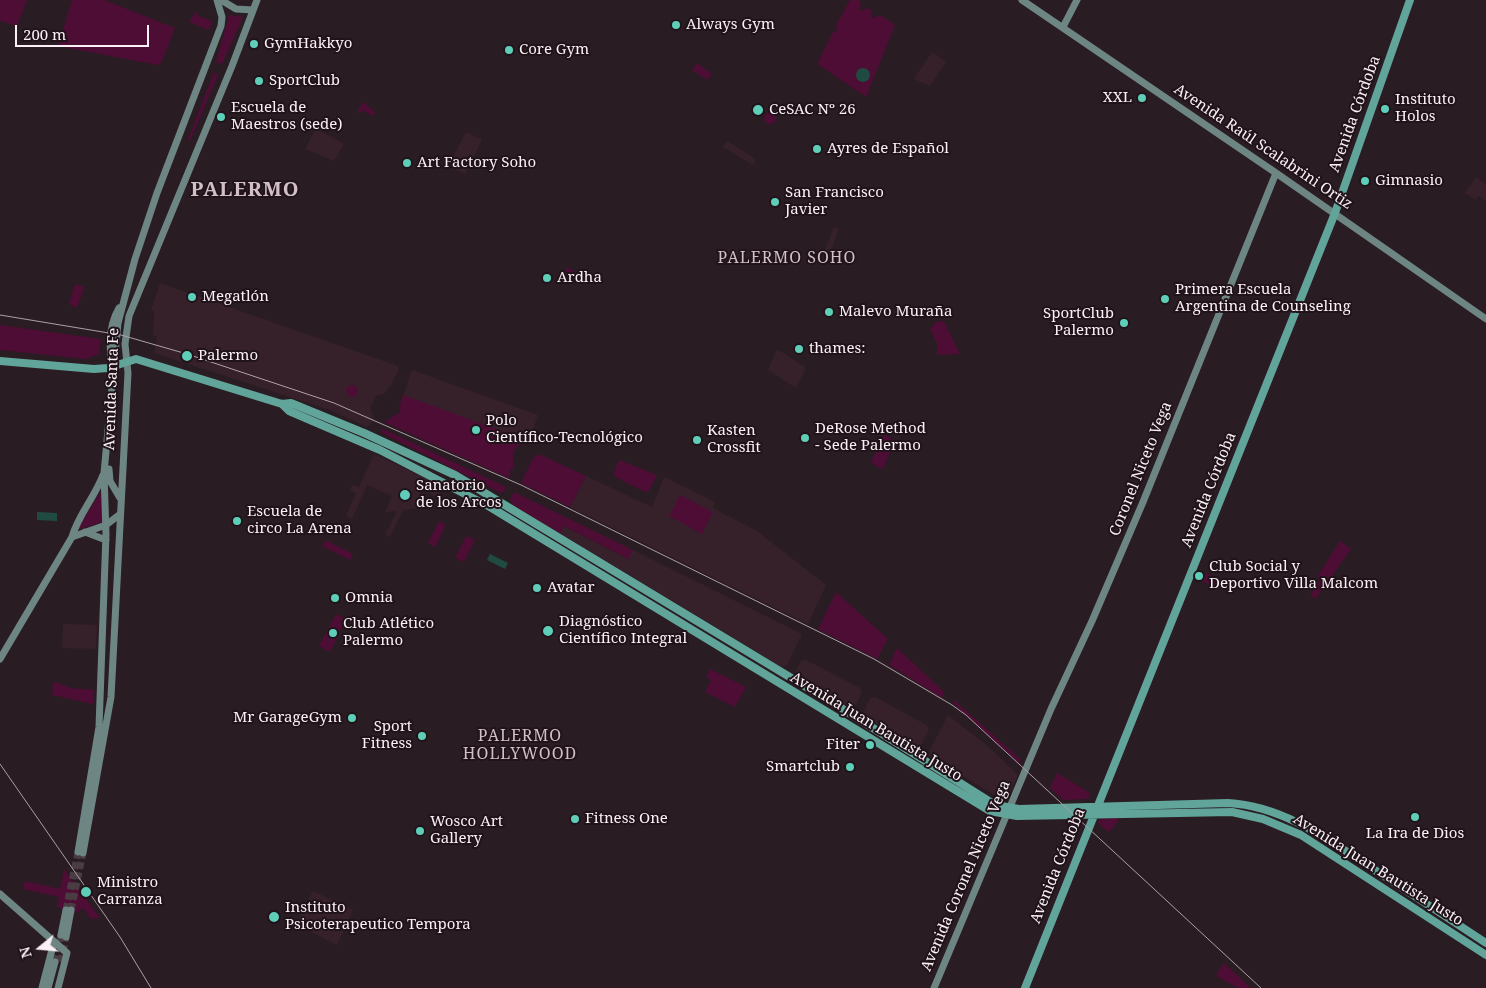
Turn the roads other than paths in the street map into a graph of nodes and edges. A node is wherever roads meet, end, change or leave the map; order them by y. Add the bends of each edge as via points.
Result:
1 (216, 0) edge
2 (222, 0) edge
3 (257, 0) edge
4 (1022, 0) edge
5 (1077, 0) edge
6 (1410, 0) edge
7 (253, 10) junction
8 (1063, 27) junction
9 (1276, 172) junction
10 (1335, 213) junction
11 (1486, 319) edge
12 (0, 361) edge
13 (128, 361) junction
14 (113, 366) junction
15 (108, 447) junction
16 (104, 473) junction
17 (120, 498) junction
18 (119, 514) junction
19 (106, 525) junction
20 (85, 532) junction
21 (72, 537) junction
22 (106, 540) junction
23 (102, 634) junction
24 (0, 659) edge
25 (111, 686) junction
26 (1024, 774) joint
27 (1096, 807) junction
28 (1008, 812) junction
29 (1093, 816) junction
30 (0, 894) edge
31 (68, 910) tunnel mouth
32 (63, 936) tunnel mouth
33 (54, 942) junction
34 (1486, 943) edge
35 (1486, 955) edge
36 (42, 988) edge
37 (48, 988) edge
38 (54, 988) edge
39 (58, 988) edge
40 (934, 988) edge
41 (1024, 988) edge

1 - 14 main road, Avenida Santa Fe via 222,17 215,45 157,193 123,301
2 - 7 main road via 236,9
3 - 7 main road, Avenida Santa Fe
4 - 8 main road, Avenida Raúl Scalabrini Ortiz
5 - 8 main road
6 - 10 main road, Avenida Córdoba
7 - 13 main road, Avenida Santa Fe via 132,307 125,344
8 - 9 main road, Avenida Raúl Scalabrini Ortiz
9 - 10 main road, Avenida Raúl Scalabrini Ortiz
9 - 26 main road, Coronel Niceto Vega via 1121,553
10 - 11 main road, Avenida Raúl Scalabrini Ortiz
10 - 27 main road, Avenida Córdoba
12 - 14 main road, Avenida Juan Bautista Justo via 69,368 103,369
13 - 14 main road, Avenida Juan Bautista Justo
13 - 17 main road, Avenida Santa Fe
13 - 28 main road, Avenida Juan Bautista Justo via 136,359 282,404 291,403 455,475
14 - 15 main road, Avenida Santa Fe
15 - 16 main road, Avenida Santa Fe
15 - 17 main road via 110,481
16 - 19 main road, Avenida Santa Fe
16 - 21 main road
17 - 18 main road, Avenida Santa Fe
18 - 19 main road
18 - 25 main road, Avenida Santa Fe
19 - 20 main road
19 - 22 main road, Avenida Santa Fe
20 - 21 main road
20 - 22 main road
21 - 24 main road
22 - 23 main road, Avenida Santa Fe
23 - 25 main road via 106,647 105,679
23 - 25 main road, Avenida Santa Fe via 99,727 80,852 109,714
26 - 28 main road, Avenida Coronel Niceto Vega
27 - 28 main road, Avenida Juan Bautista Justo
27 - 29 main road, Avenida Córdoba
27 - 34 main road, Avenida Juan Bautista Justo via 1228,803 1260,809 1322,835
28 - 29 main road, Avenida Juan Bautista Justo
28 - 40 main road, Avenida Coronel Niceto Vega
29 - 35 main road, Avenida Juan Bautista Justo via 1232,812 1269,822 1301,835
29 - 41 main road, Avenida Córdoba
30 - 33 main road
31 - 32 main road
33 - 36 main road
33 - 39 main road via 67,952
37 - 38 main road via 58,962

